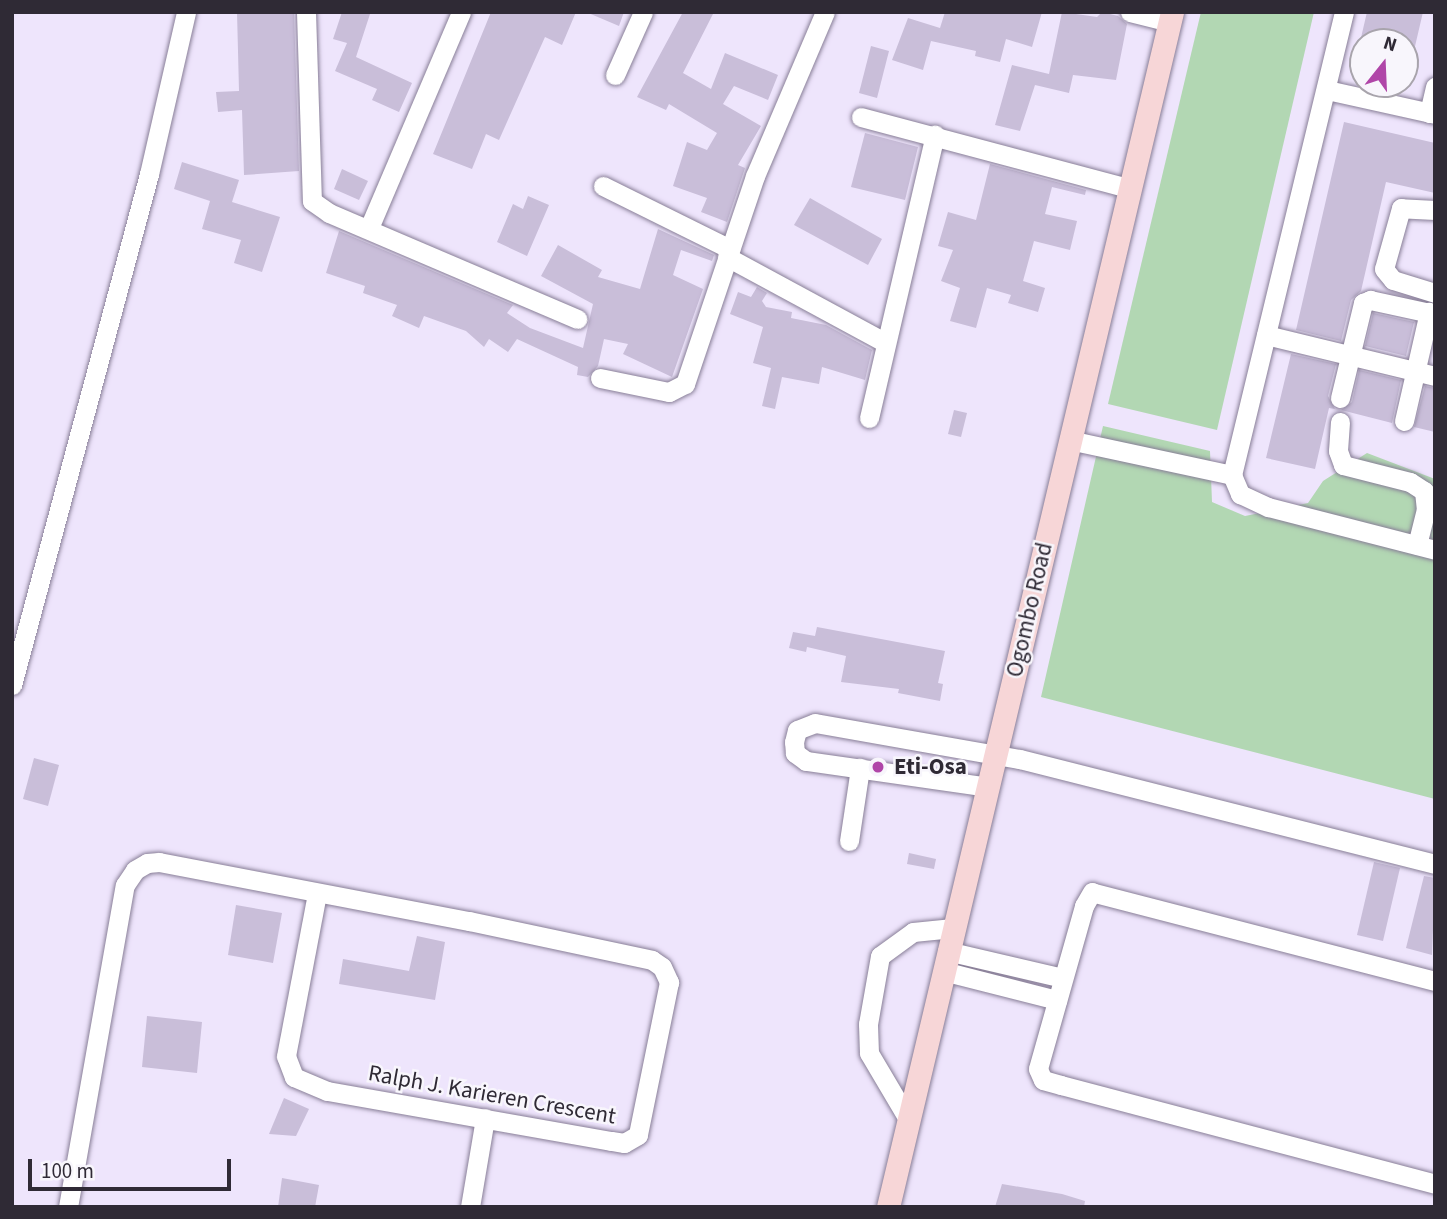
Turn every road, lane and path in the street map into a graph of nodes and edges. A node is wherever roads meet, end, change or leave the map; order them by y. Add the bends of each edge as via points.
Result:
1 (187, 12) edge
2 (306, 12) edge
3 (461, 12) edge
4 (643, 12) edge
5 (825, 12) edge
6 (1130, 12) edge
7 (1344, 12) edge
8 (1171, 17) edge
9 (615, 75) dead end
10 (1435, 87) edge
11 (1327, 90) junction
12 (1432, 114) edge
13 (861, 117) dead end
14 (935, 135) junction
15 (603, 186) dead end
16 (1128, 188) junction
17 (1435, 210) edge
18 (369, 228) junction
19 (729, 253) junction
20 (1388, 276) junction
21 (1435, 293) edge
22 (1363, 303) junction
23 (1432, 313) edge
24 (577, 318) dead end
25 (1266, 335) junction
26 (884, 342) junction
27 (1349, 355) junction
28 (1426, 374) edge
29 (600, 378) dead end
30 (1340, 398) dead end
31 (869, 418) dead end
32 (1404, 421) dead end
33 (1340, 422) dead end
34 (1069, 440) junction
35 (1232, 475) junction
36 (1426, 547) edge
37 (12, 685) edge
38 (997, 756) junction
39 (859, 768) junction
40 (989, 787) junction
41 (849, 841) dead end
42 (1435, 864) edge
43 (317, 893) junction
44 (953, 928) junction
45 (945, 961) junction
46 (1063, 978) junction
47 (1435, 981) edge
48 (1057, 1000) junction
49 (485, 1118) junction
50 (908, 1119) junction
51 (1435, 1184) edge
52 (68, 1207) edge
53 (470, 1207) edge
54 (888, 1207) edge

1 - 37 street via 149,174
2 - 18 street via 310,197 329,213
3 - 18 street
4 - 9 street
5 - 19 street via 772,130
6 - 8 street
7 - 11 street
8 - 16 main road, Ogombo Road
10 - 12 street
11 - 12 street
11 - 25 street
13 - 14 street
14 - 16 street
14 - 26 street
15 - 19 street
16 - 34 main road, Ogombo Road
17 - 20 street via 1411,205 1397,212 1385,259
18 - 24 street
19 - 26 street
19 - 29 street via 683,388 669,392
20 - 21 street
20 - 22 street via 1370,284
22 - 23 street via 1370,300
22 - 27 street
23 - 28 street
25 - 27 street
25 - 35 street
26 - 31 street
27 - 28 street
27 - 30 street
28 - 32 street
33 - 36 street via 1338,451 1343,465 1409,482 1424,491
34 - 35 street
34 - 38 main road, Ogombo Road
35 - 36 street via 1240,494 1253,502
38 - 39 street via 816,723 797,730 795,753 806,761
38 - 40 main road, Ogombo Road
38 - 42 street
39 - 40 street
39 - 41 street
40 - 44 main road, Ogombo Road
43 - 49 street, Ralph J. Karieren Crescent via 286,1056 293,1077 327,1091
43 - 49 street, Ralph J. Karieren Crescent via 616,950 662,967 669,982 666,1005 645,1117 634,1140 611,1141
43 - 52 street, Ralph J. Karieren Crescent via 159,862 142,865 131,876
44 - 45 main road, Ogombo Road
44 - 50 street via 914,932 880,956 868,1024 869,1053
45 - 46 street
45 - 48 street
45 - 50 main road, Ogombo Road
46 - 47 street via 1084,906 1093,892 1099,892
46 - 48 street
48 - 51 street via 1038,1069 1043,1080
49 - 53 street
50 - 54 main road, Ogombo Road

